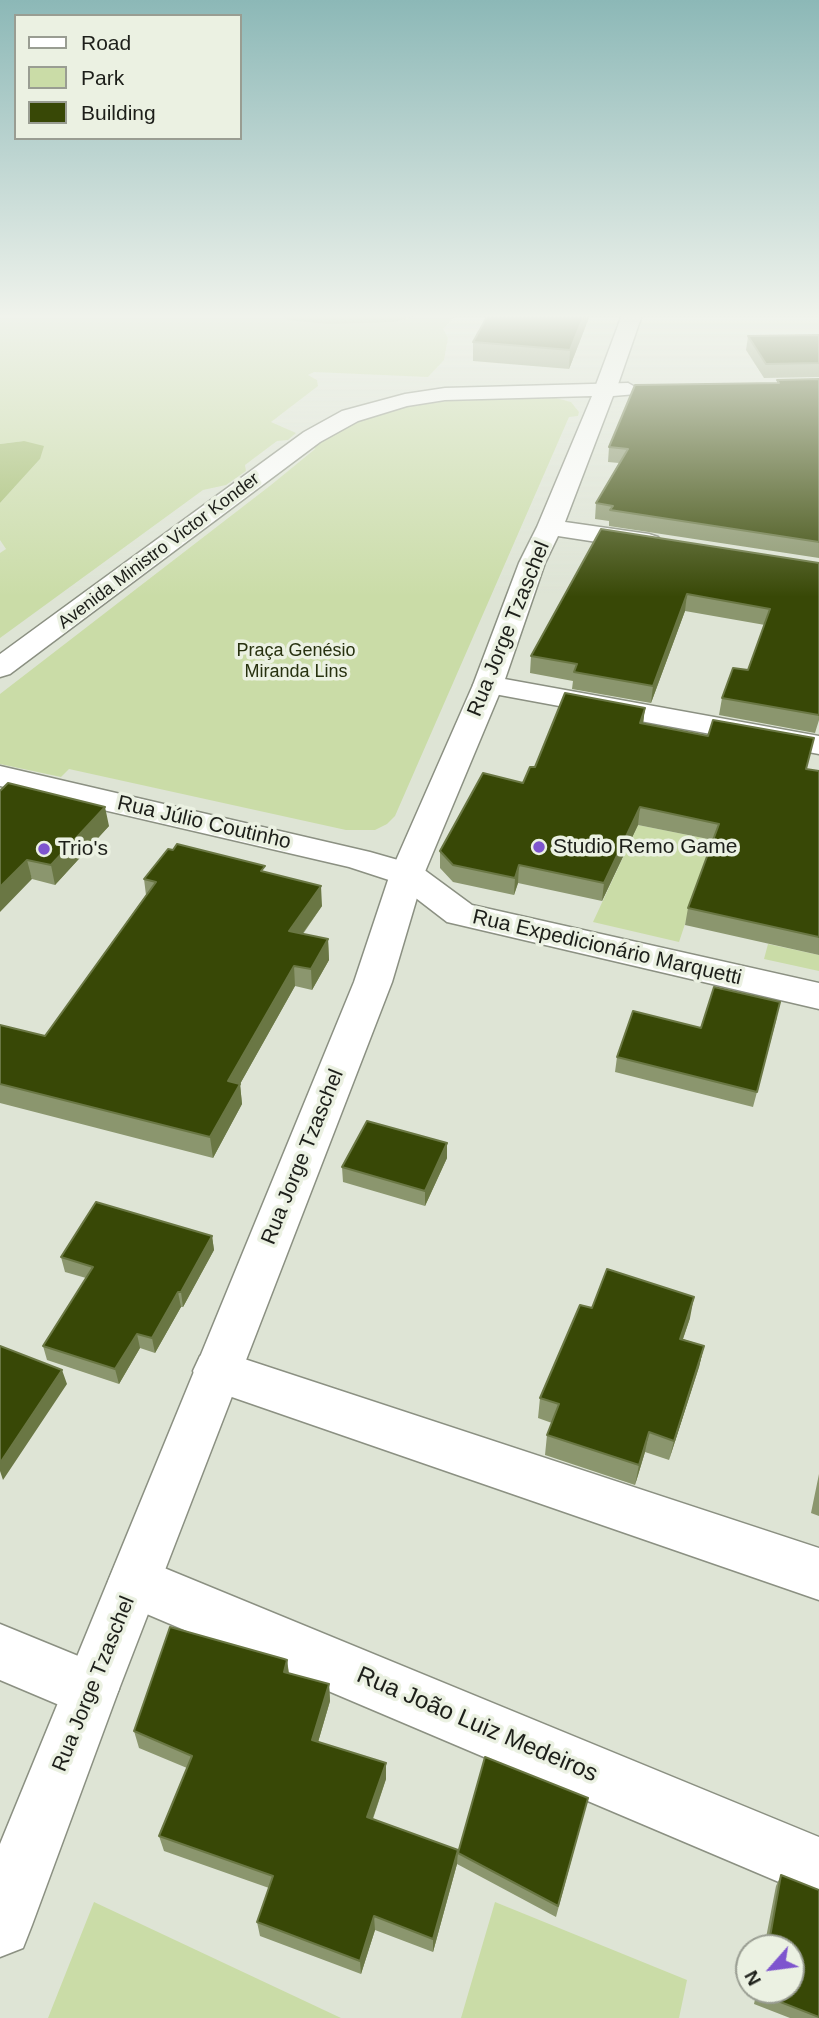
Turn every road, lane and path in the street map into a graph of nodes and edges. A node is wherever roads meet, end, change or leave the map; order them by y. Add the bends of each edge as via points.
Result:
1 (373, 409) edge
2 (597, 409) edge
3 (550, 527) junction
4 (670, 546) edge
5 (0, 668) edge
6 (488, 685) junction
7 (819, 745) edge
8 (0, 776) edge
9 (407, 874) junction
10 (819, 996) edge
11 (216, 1371) junction
12 (819, 1574) edge
13 (135, 1582) junction
14 (0, 1652) edge
15 (90, 1689) junction
16 (819, 1868) edge
17 (0, 1925) edge

1 - 5 main road, Avenida Ministro Victor Konder via 312,437
2 - 3 main road, Rua Jorge Tzaschel
3 - 4 main road
3 - 6 main road, Rua Jorge Tzaschel via 532,563
6 - 7 main road
6 - 9 main road, Rua Jorge Tzaschel
8 - 9 main road, Rua Júlio Coutinho
9 - 10 main road, Rua Expedicionário Marquetti via 460,914
9 - 11 main road, Rua Jorge Tzaschel via 373,982
11 - 12 main road
11 - 13 main road, Rua Jorge Tzaschel
13 - 15 main road, Rua Jorge Tzaschel
13 - 16 main road, Rua João Luiz Medeiros
14 - 15 main road
15 - 17 main road, Rua Jorge Tzaschel

